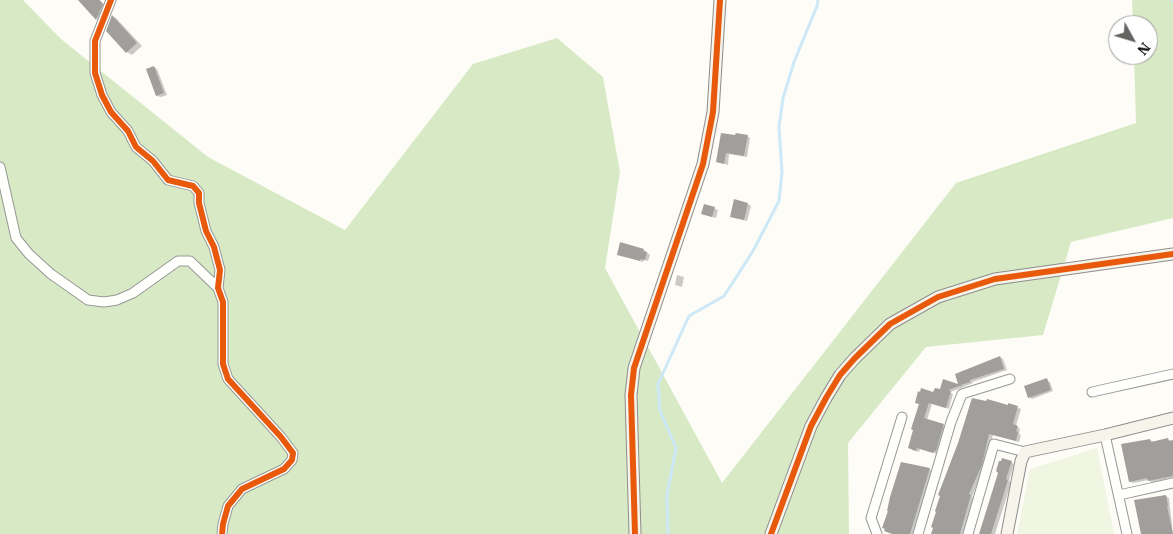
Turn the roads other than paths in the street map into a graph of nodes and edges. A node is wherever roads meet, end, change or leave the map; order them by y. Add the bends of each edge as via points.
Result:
1 (111, 0) edge
2 (720, 0) edge
3 (0, 167) edge
4 (1173, 254) edge
5 (218, 288) junction
6 (1173, 374) edge
7 (1010, 379) dead end
8 (1092, 392) dead end
9 (902, 417) dead end
10 (1173, 418) edge
11 (1105, 435) junction
12 (1024, 452) junction
13 (1172, 486) edge
14 (1119, 495) junction
15 (774, 533) edge
16 (222, 534) edge
17 (636, 534) edge
18 (876, 534) edge
19 (918, 534) edge
20 (968, 534) edge
21 (1007, 534) edge
22 (1127, 534) edge

1 - 5 street via 95,41 95,73 102,95 110,112 128,131 136,147 168,180 194,186 199,193 206,231 220,270
2 - 17 street via 713,112 703,164 634,368 631,395
3 - 5 street via 16,238 51,274 88,300 117,300 133,293 178,261 190,261
4 - 15 street via 995,280 938,297 890,324 840,375 810,426
5 - 16 street via 223,302 223,364 228,379 293,453 292,460 284,469 242,489 228,506
6 - 8 street
7 - 19 street via 962,394
9 - 18 street via 871,518
10 - 11 street
11 - 12 street
11 - 14 street
12 - 20 street via 994,444
12 - 21 street
13 - 14 street
14 - 22 street

